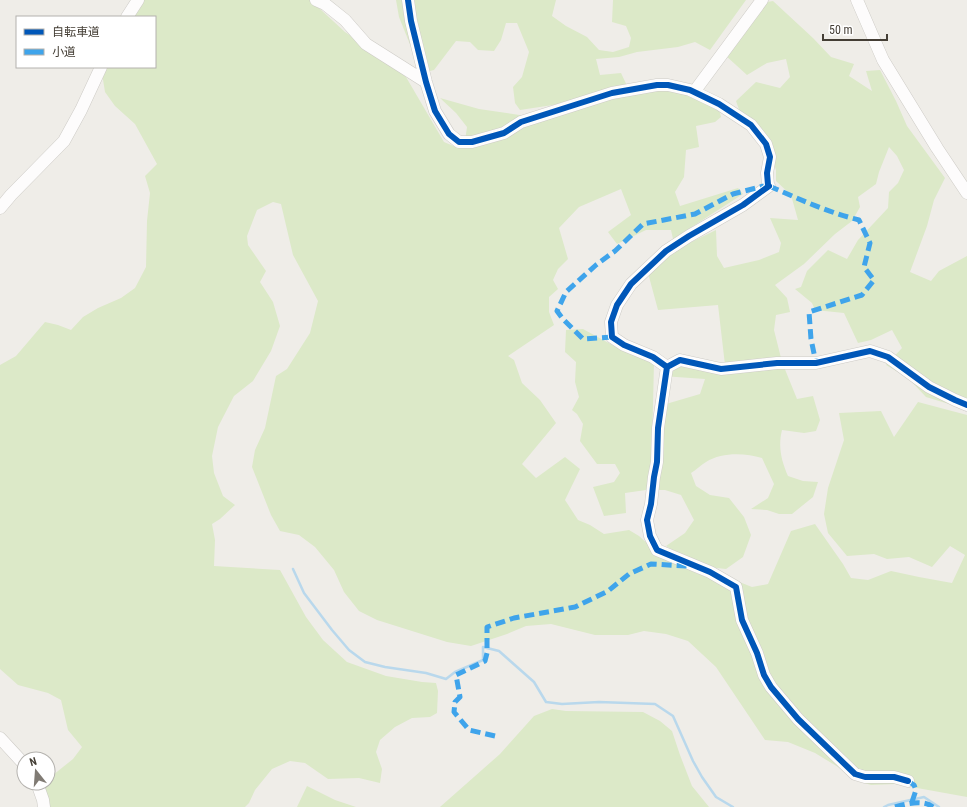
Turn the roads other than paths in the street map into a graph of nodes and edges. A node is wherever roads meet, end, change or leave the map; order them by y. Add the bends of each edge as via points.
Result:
1 (138, 0) edge
2 (316, 0) edge
3 (408, 0) edge
4 (762, 0) edge
5 (857, 0) edge
6 (128, 16) edge
7 (101, 68) edge
8 (426, 82) junction
9 (694, 92) junction
10 (967, 193) edge
11 (0, 208) edge
12 (667, 367) junction
13 (967, 405) edge
14 (0, 738) edge
15 (16, 755) edge
16 (908, 781) dead end
17 (40, 791) edge
18 (44, 807) edge

1 - 6 street
2 - 8 street via 346,20 366,44
3 - 8 street
4 - 9 street
5 - 10 street via 883,60 936,148
7 - 11 street via 64,141
8 - 9 street via 435,111 449,134 459,142 472,142 504,133 521,122 612,93 657,85 668,85
9 - 12 street via 743,118 758,132 766,144 770,157 767,173 770,186 666,251 631,284 617,305 611,322 612,337 653,357
12 - 13 street via 680,360 721,369 777,363 816,363 870,351 888,357 929,386
12 - 16 street via 658,428 657,462 646,520 657,550 710,572 736,587 742,620 771,687 798,719 855,774 865,777 894,777
14 - 15 street
17 - 18 street

